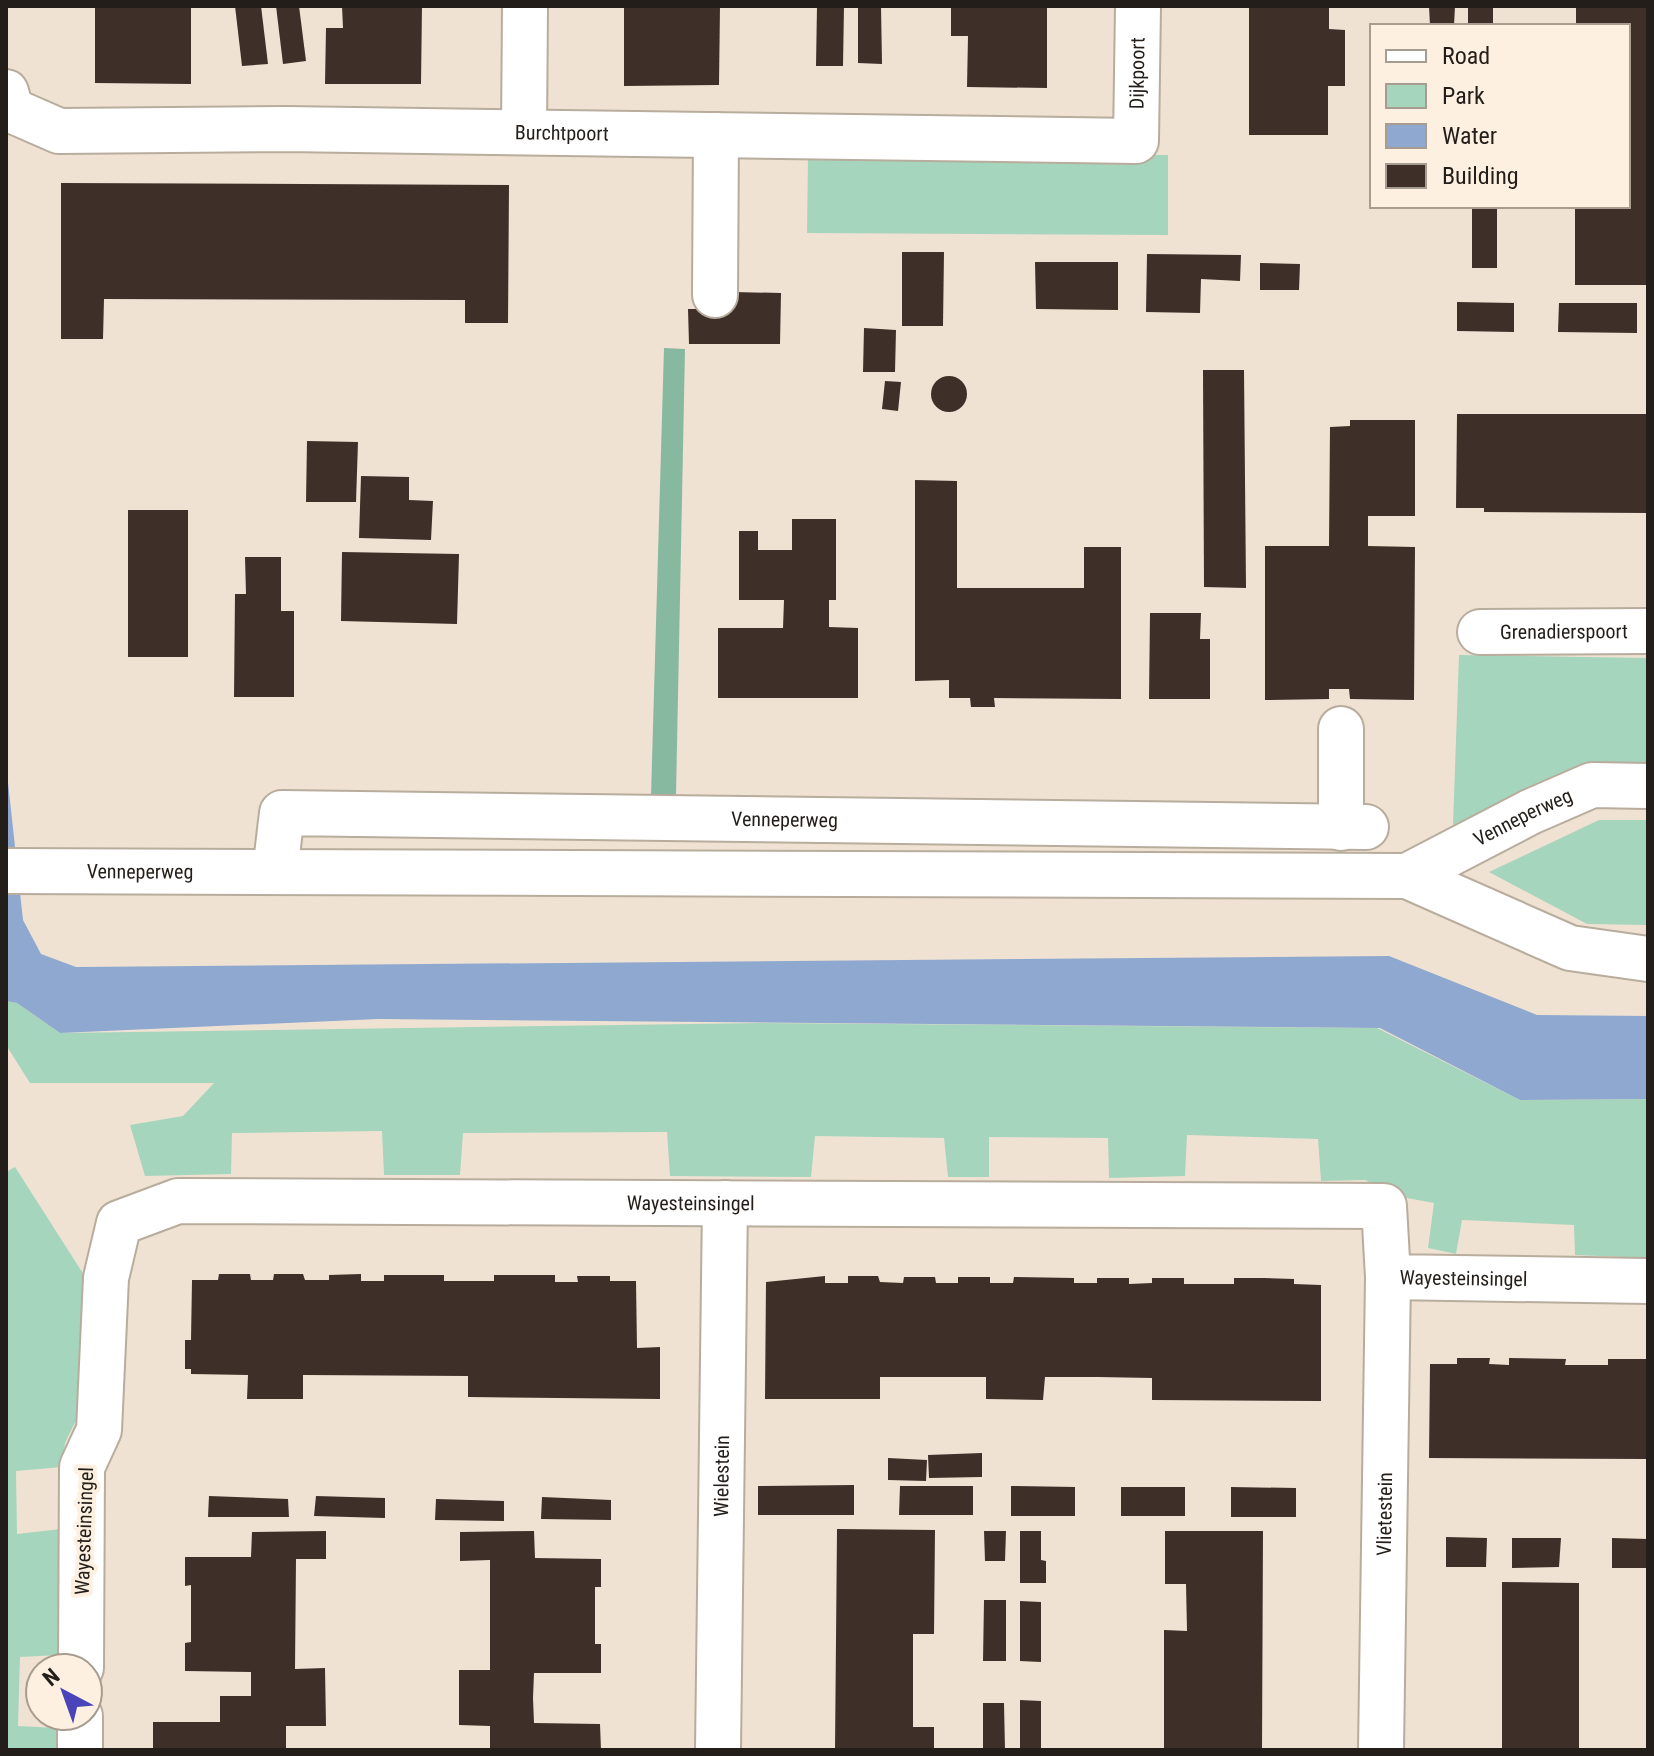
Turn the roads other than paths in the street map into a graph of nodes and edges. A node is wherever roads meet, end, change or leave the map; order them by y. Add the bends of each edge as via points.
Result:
1 (525, 6) edge
2 (1138, 6) edge
3 (6, 92) edge
4 (524, 132) junction
5 (716, 135) junction
6 (1136, 141) joint
7 (715, 295) dead end
8 (1648, 631) edge
9 (1480, 632) dead end
10 (1341, 729) dead end
11 (1648, 786) edge
12 (1335, 828) junction
13 (6, 871) edge
14 (275, 872) junction
15 (1407, 876) junction
16 (1295, 877) junction
17 (1648, 959) edge
18 (725, 1203) junction
19 (1388, 1277) junction
20 (1648, 1281) edge
21 (81, 1652) edge
22 (718, 1750) edge
23 (1381, 1750) edge

1 - 4 street
2 - 6 street, Dijkpoort
3 - 4 street, Burchtpoort via 11,110 59,131
4 - 5 street, Burchtpoort
5 - 6 street, Burchtpoort
5 - 7 street
8 - 9 street, Grenadierspoort
10 - 12 street
11 - 15 street, Venneperweg via 1592,785
12 - 14 street, Venneperweg via 282,813
12 - 16 street
13 - 14 street, Venneperweg
14 - 16 street, Venneperweg
15 - 16 street, Venneperweg
15 - 17 street, Venneperweg via 1570,948
18 - 19 street, Wayesteinsingel via 1384,1206
18 - 21 street, Wayesteinsingel via 178,1201 119,1223 106,1278 99,1430 82,1467
18 - 22 street, Wielestein
19 - 20 street, Wayesteinsingel
19 - 23 street, Vlietestein

